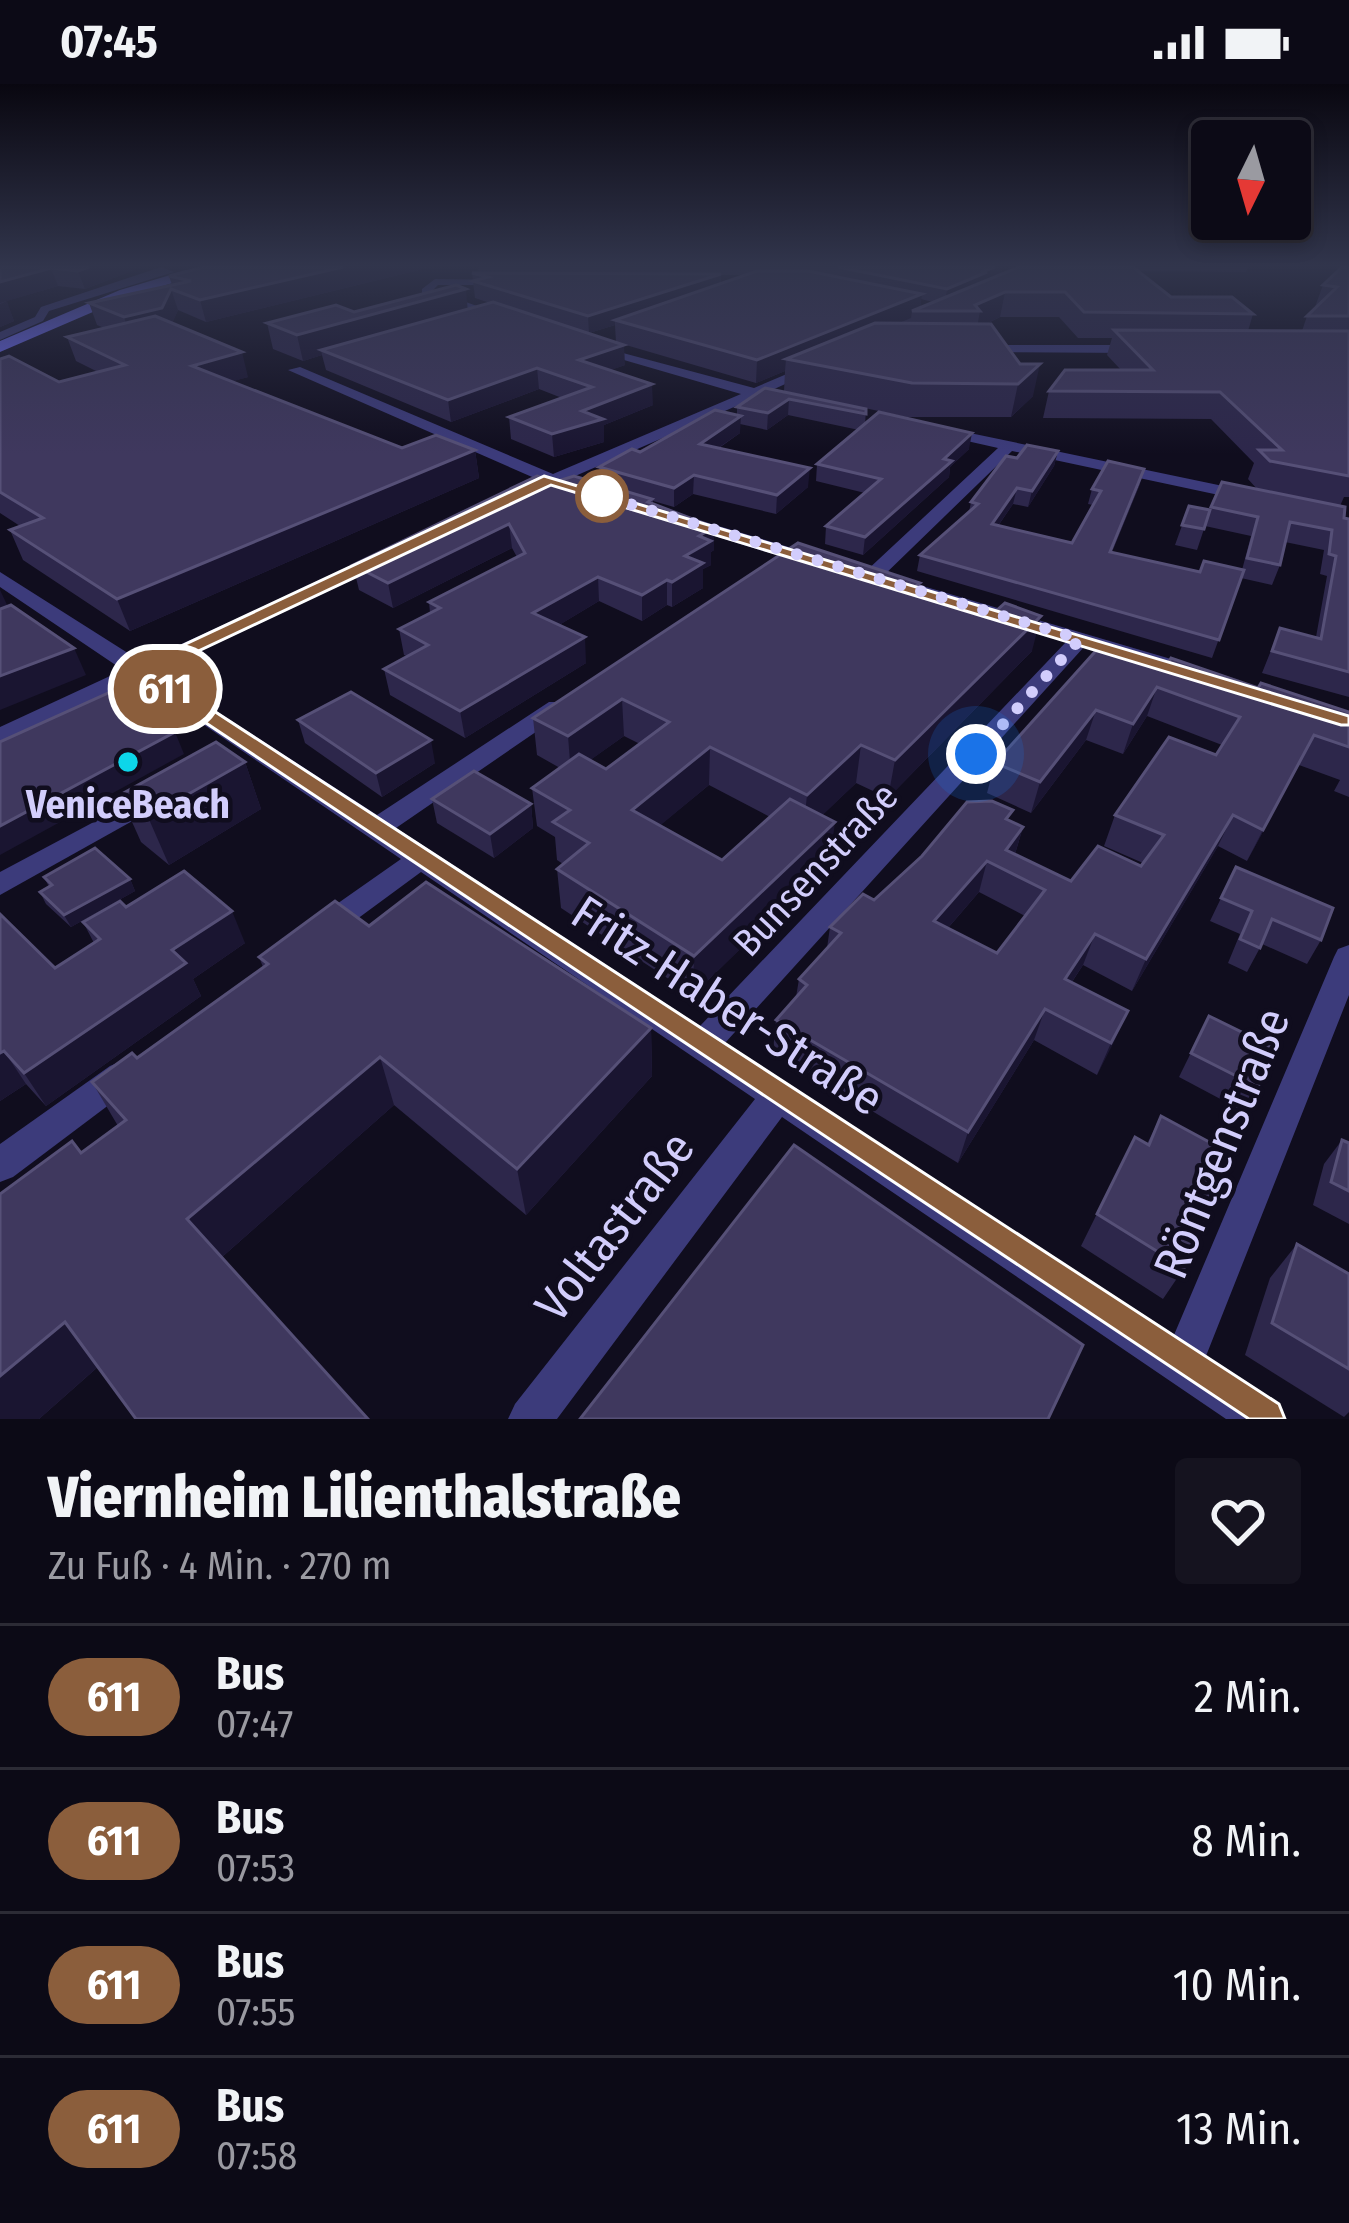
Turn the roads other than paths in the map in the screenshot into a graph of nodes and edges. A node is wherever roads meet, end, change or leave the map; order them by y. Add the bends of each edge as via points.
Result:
1 (42, 329) edge
2 (605, 337) edge
3 (0, 347) edge
4 (955, 349) edge
5 (1144, 349) edge
6 (829, 362) edge
7 (317, 364) edge
8 (753, 393) junction
9 (813, 404) edge
10 (921, 427) edge
11 (1008, 446) junction
12 (549, 480) junction
13 (578, 488) edge
14 (508, 499) edge
15 (1268, 501) edge
16 (662, 514) edge
17 (403, 548) edge
18 (850, 571) junction
19 (0, 578) edge
20 (48, 610) junction
21 (16, 623) edge
22 (1080, 639) junction
23 (139, 671) junction
24 (1226, 683) edge
25 (580, 692) edge
26 (0, 736) edge
27 (186, 779) edge
28 (375, 829) junction
29 (419, 859) junction
30 (0, 885) edge
31 (305, 942) edge
32 (1349, 957) edge
33 (703, 1045) junction
34 (153, 1054) edge
35 (779, 1096) junction
36 (0, 1165) edge
37 (1183, 1365) junction
38 (530, 1419) edge
39 (1264, 1419) edge

1 - 3 main road
2 - 8 street via 584,344
4 - 5 street
6 - 8 street
7 - 12 street via 295,370
8 - 9 street
8 - 12 street
10 - 11 street
11 - 15 street
11 - 18 street
12 - 13 street
12 - 14 street
16 - 18 street via 779,559
17 - 23 street
18 - 22 street
19 - 20 street, Fritz-Haber-Straße
20 - 21 street
20 - 23 street, Fritz-Haber-Straße
22 - 24 street
22 - 33 street, Bunsenstraße
23 - 26 street
23 - 28 street, Fritz-Haber-Straße via 238,750
25 - 28 street
27 - 30 street
28 - 29 street, Fritz-Haber-Straße
29 - 31 street
29 - 33 street, Fritz-Haber-Straße
32 - 37 street, Röntgenstraße
33 - 35 street, Fritz-Haber-Straße
34 - 36 street
35 - 37 street, Fritz-Haber-Straße
35 - 38 street, Voltastraße
37 - 39 street, Fritz-Haber-Straße

